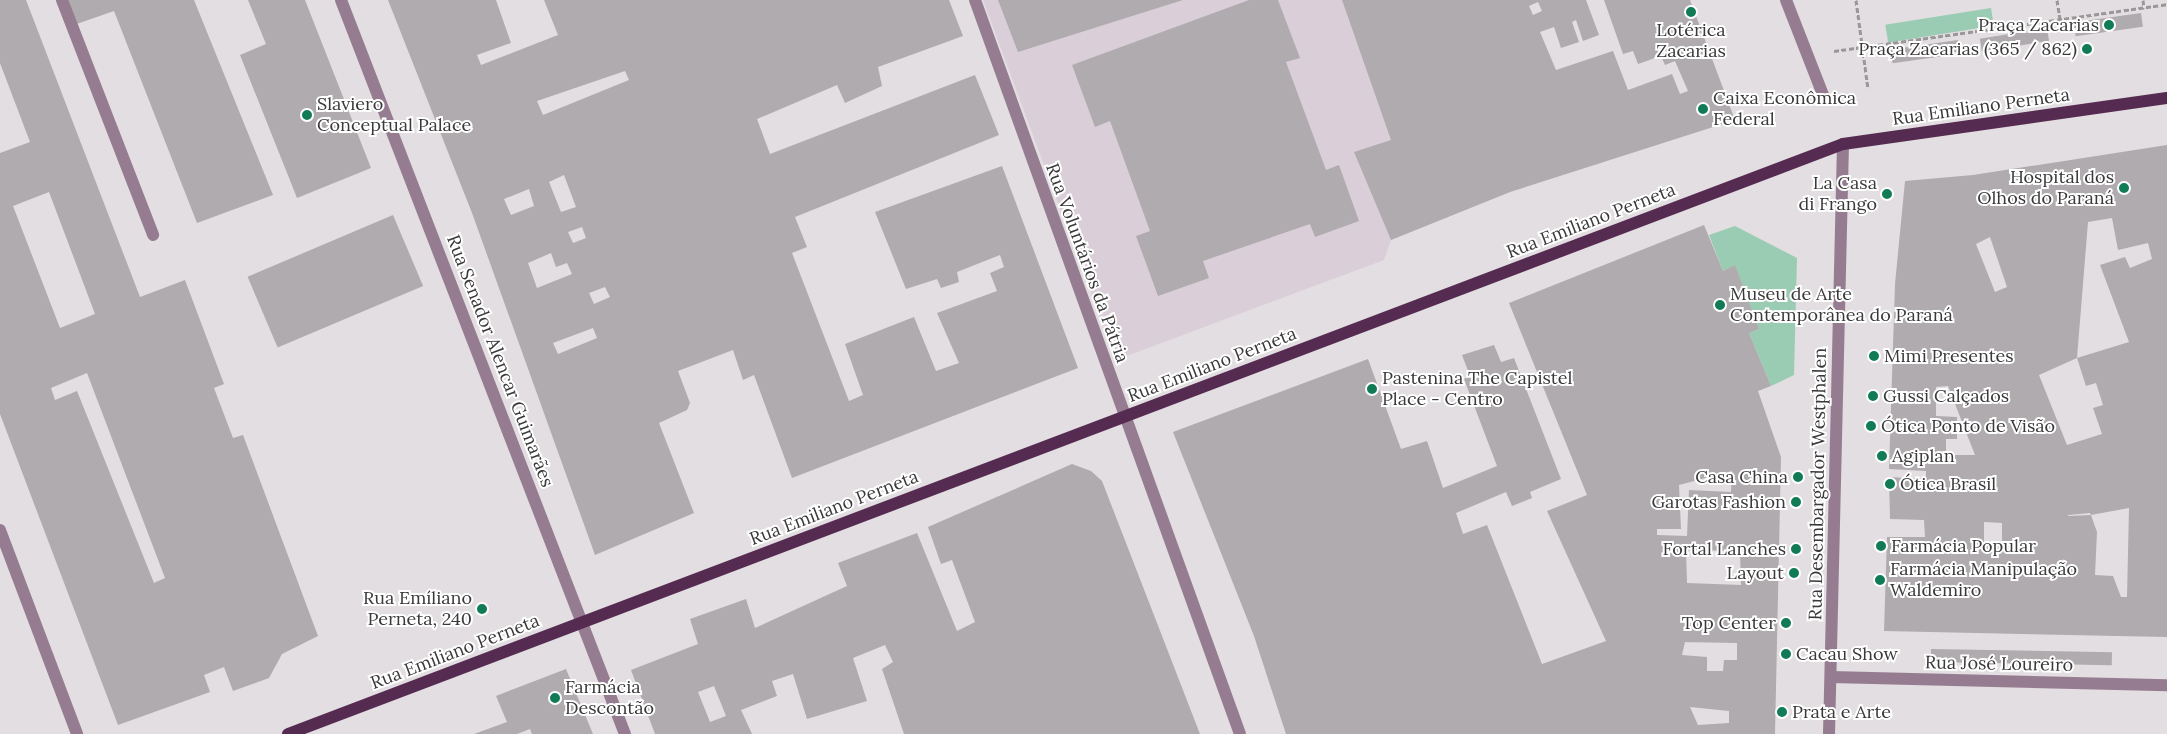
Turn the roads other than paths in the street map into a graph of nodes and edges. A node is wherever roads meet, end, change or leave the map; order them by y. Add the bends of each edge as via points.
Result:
1 (62, 0) edge
2 (341, 0) edge
3 (975, 0) edge
4 (1786, 0) edge
5 (2167, 98) edge
6 (1826, 100) dead end
7 (1843, 144) junction
8 (153, 235) dead end
9 (1123, 417) junction
10 (0, 530) edge
11 (582, 622) junction
12 (1831, 677) junction
13 (2167, 685) edge
14 (77, 734) edge
15 (288, 734) edge
16 (625, 734) edge
17 (1240, 734) edge
18 (1829, 734) edge

1 - 8 street
2 - 11 street, Rua Senador Alencar Guimarães
3 - 9 street, Rua Voluntários da Pátria
4 - 6 street
5 - 7 main road, Rua Emiliano Perneta
7 - 9 main road, Rua Emiliano Perneta
7 - 12 street, Rua Desembargador Westphalen
9 - 11 main road, Rua Emiliano Perneta
9 - 17 street, Rua Voluntários da Pátria
10 - 14 street
11 - 15 main road, Rua Emiliano Perneta
11 - 16 street, Rua Senador Alencar Guimarães
12 - 13 street, Rua José Loureiro
12 - 18 street, Rua Desembargador Westphalen

